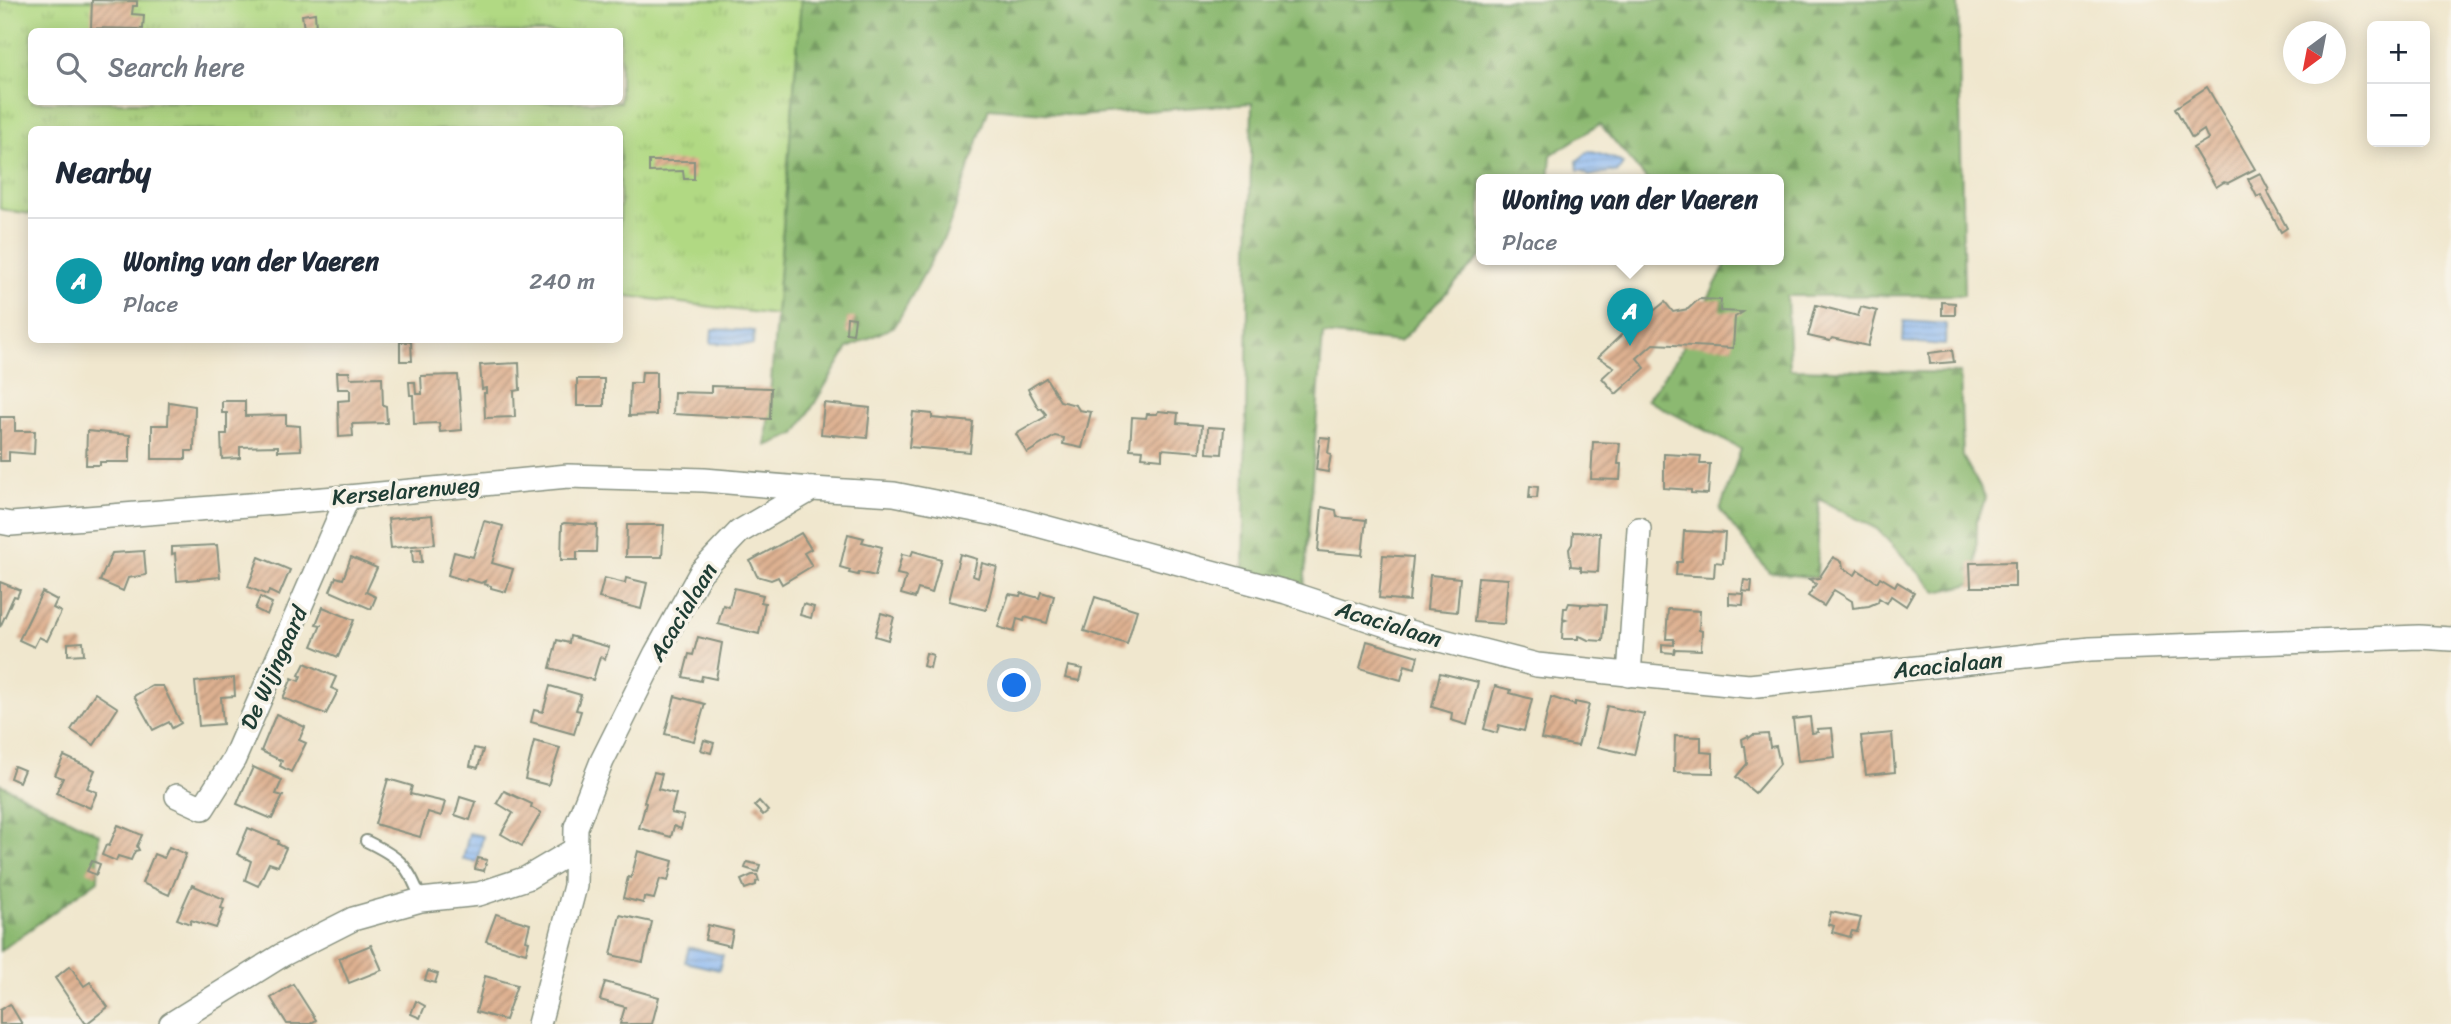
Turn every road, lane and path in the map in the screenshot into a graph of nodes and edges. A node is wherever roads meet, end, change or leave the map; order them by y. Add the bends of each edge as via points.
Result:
1 (812, 489) junction
2 (348, 497) junction
3 (0, 522) edge
4 (1639, 529) dead end
5 (2451, 639) edge
6 (1629, 675) junction
7 (177, 796) dead end
8 (366, 841) dead end
9 (576, 853) junction
10 (421, 900) junction
11 (171, 1024) edge
12 (539, 1024) edge

1 - 2 street, Kerselarenweg via 568,476
1 - 6 street, Acacialaan via 894,494 1000,515 1536,665
1 - 9 street, Acacialaan via 739,532 701,572 602,761 576,827
2 - 3 street, Kerselarenweg
2 - 7 street, De Wijngaard via 234,759 203,808
4 - 6 street
5 - 6 street, Acacialaan via 2419,636 2090,649 1749,686
8 - 10 lane via 393,854 413,876
9 - 10 street via 527,878 479,894
9 - 12 street, Acacialaan via 575,886
10 - 11 street via 354,919 282,955

